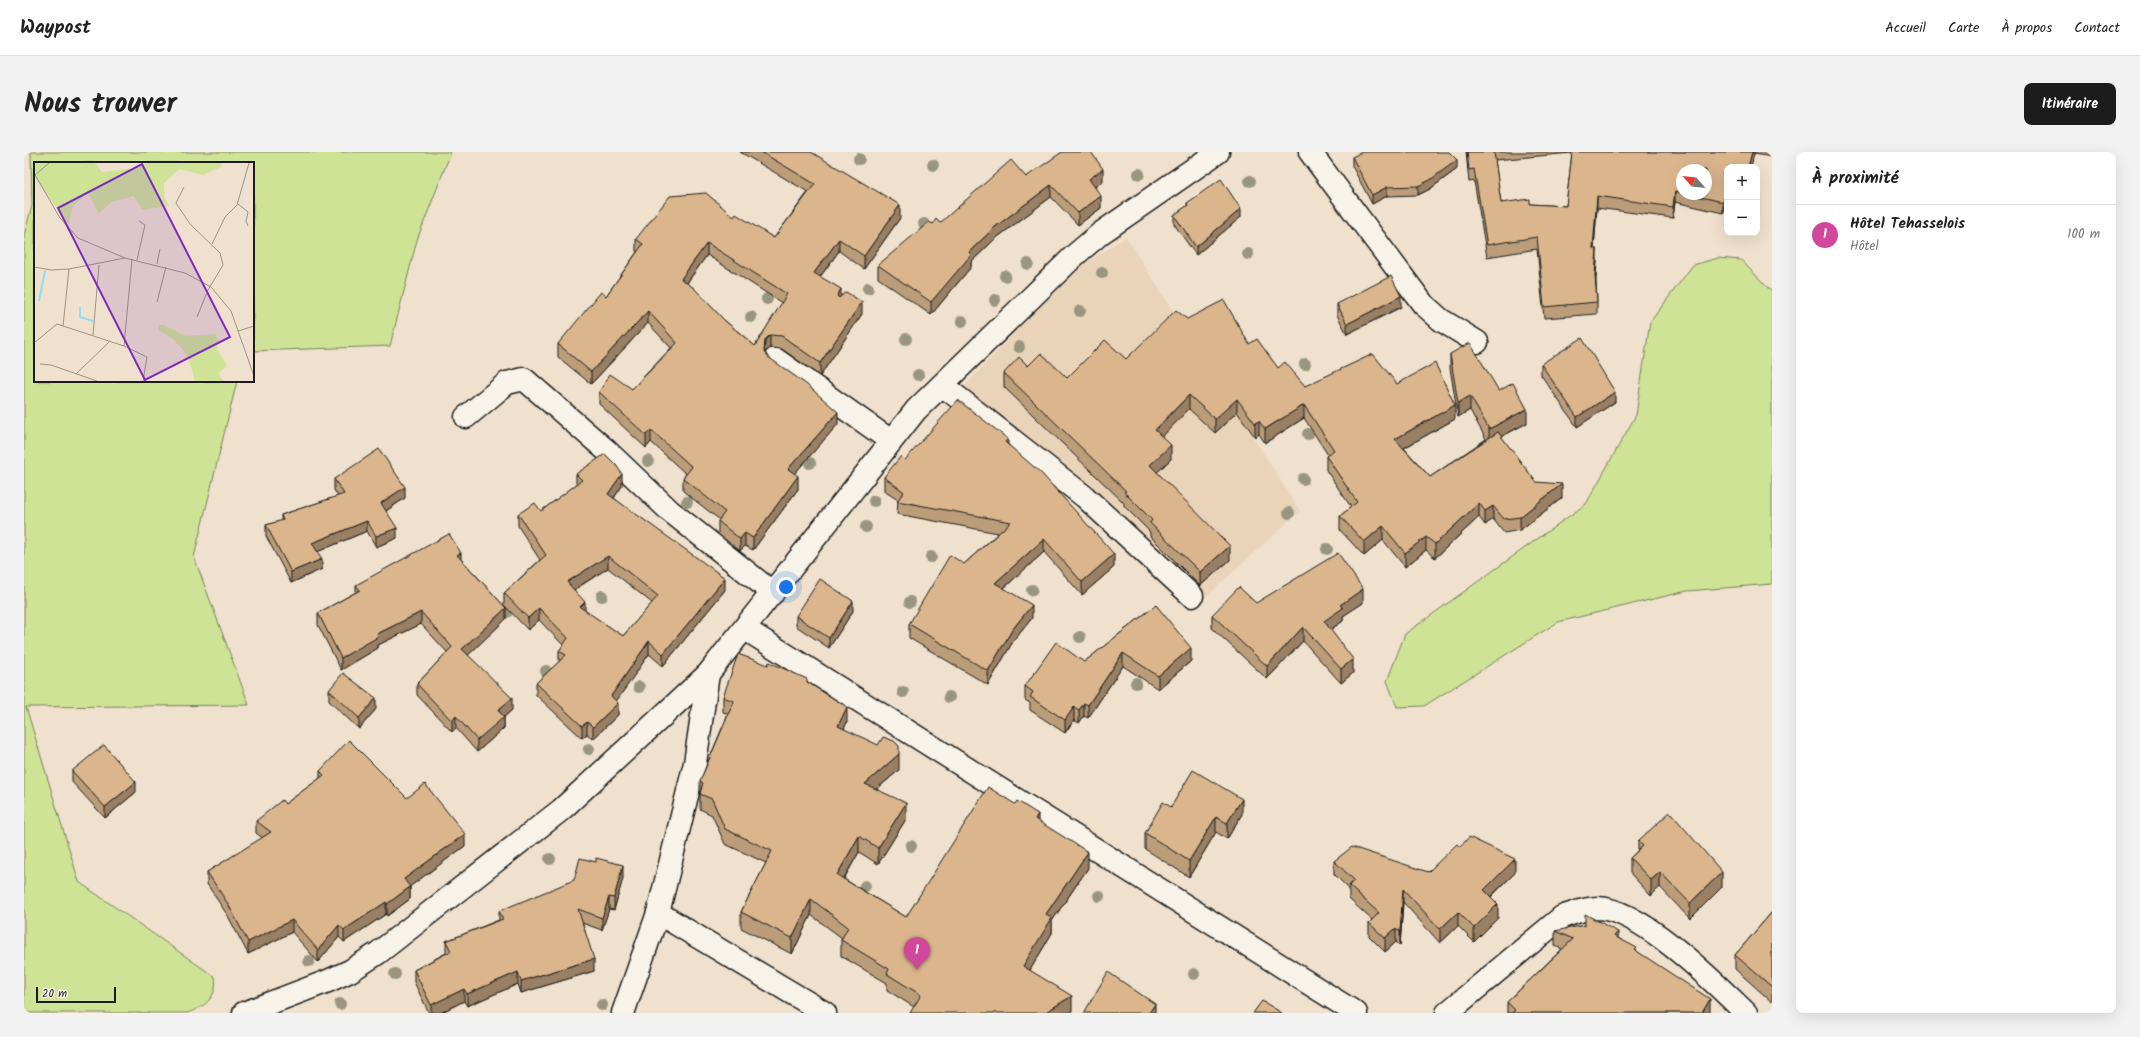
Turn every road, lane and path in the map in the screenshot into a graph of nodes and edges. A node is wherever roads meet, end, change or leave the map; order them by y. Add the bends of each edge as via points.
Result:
1 (1218, 152) edge
2 (1310, 152) edge
3 (1477, 342) dead end
4 (775, 359) dead end
5 (942, 385) junction
6 (466, 417) dead end
7 (891, 441) junction
8 (773, 593) junction
9 (1192, 596) dead end
10 (745, 629) junction
11 (708, 674) junction
12 (658, 913) junction
13 (244, 1013) edge
14 (623, 1013) edge
15 (825, 1013) edge
16 (1356, 1013) edge
17 (1447, 1013) edge
18 (1746, 1013) edge

1 - 5 street via 1101,233 1074,255
2 - 3 street via 1423,304 1441,320
4 - 7 street
5 - 7 street via 916,410
5 - 9 street via 1085,497
6 - 8 street via 507,383 524,379 606,450 670,511
7 - 8 street
8 - 10 street
10 - 11 street
10 - 16 street
11 - 12 street via 695,763
11 - 13 street via 561,810 378,953 350,971 328,981
12 - 14 street
12 - 15 street
17 - 18 street via 1562,918 1582,910 1599,908 1636,922 1691,961

